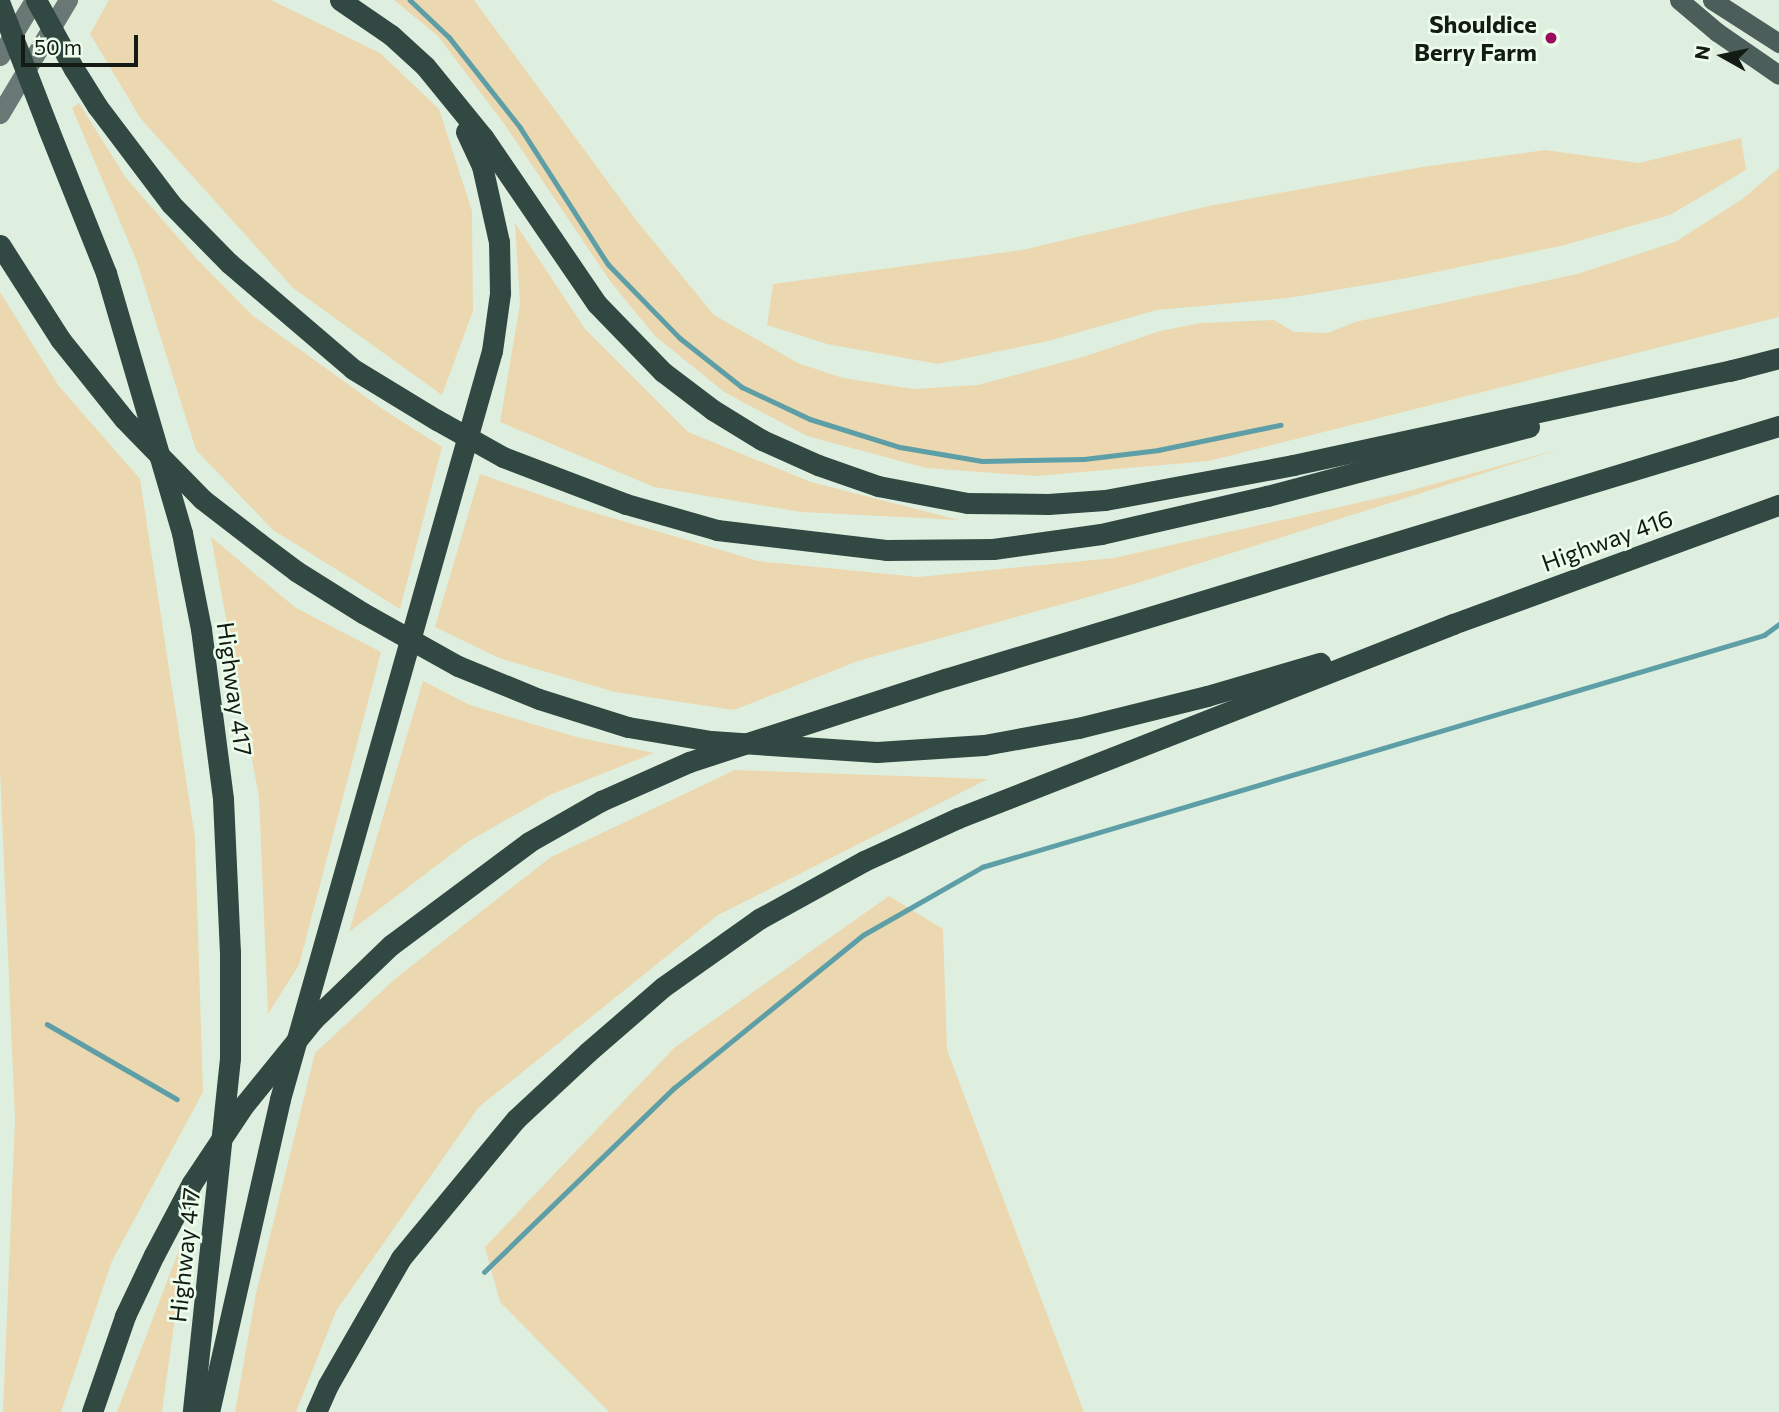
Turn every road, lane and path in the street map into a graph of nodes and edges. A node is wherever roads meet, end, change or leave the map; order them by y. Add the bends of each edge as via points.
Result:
1 (35, 0) edge
2 (68, 0) edge
3 (340, 0) edge
4 (1679, 0) edge
5 (1712, 0) edge
6 (0, 4) edge
7 (1779, 43) edge
8 (0, 57) edge
9 (1779, 75) edge
10 (442, 86) junction
11 (0, 114) edge
12 (0, 245) edge
13 (1779, 358) edge
14 (1742, 368) junction
15 (1779, 426) edge
16 (1779, 505) edge
17 (1453, 624) junction
18 (92, 1412) edge
19 (192, 1412) edge
20 (209, 1412) edge
21 (316, 1412) edge

1 - 8 main road
1 - 14 highway, bridge via 97,107 171,204 229,263 353,369 503,457 626,504 717,530 886,550 993,549 1101,534 1267,496
2 - 11 main road
3 - 10 highway via 391,35
4 - 9 main road
5 - 7 main road
6 - 19 highway, Highway 417, bridge via 106,273 182,533 201,629 223,799 230,1058
10 - 14 highway via 503,165 597,304 663,372 762,440 818,465 910,494 1012,505 1141,495
10 - 20 highway via 473,144 490,193 499,242 497,321 479,402 280,1099
12 - 17 highway, bridge via 60,339 124,418 202,499 296,571 458,666 539,699 628,727 711,741 877,752 984,745 1078,728 1207,696
13 - 14 highway
15 - 18 highway, bridge via 971,671 690,762 601,801 529,842 391,945 314,1019 244,1105 192,1183 154,1255 125,1315
16 - 17 highway, Highway 416
17 - 21 highway via 958,818 864,861 758,919 663,987 516,1119 401,1258

